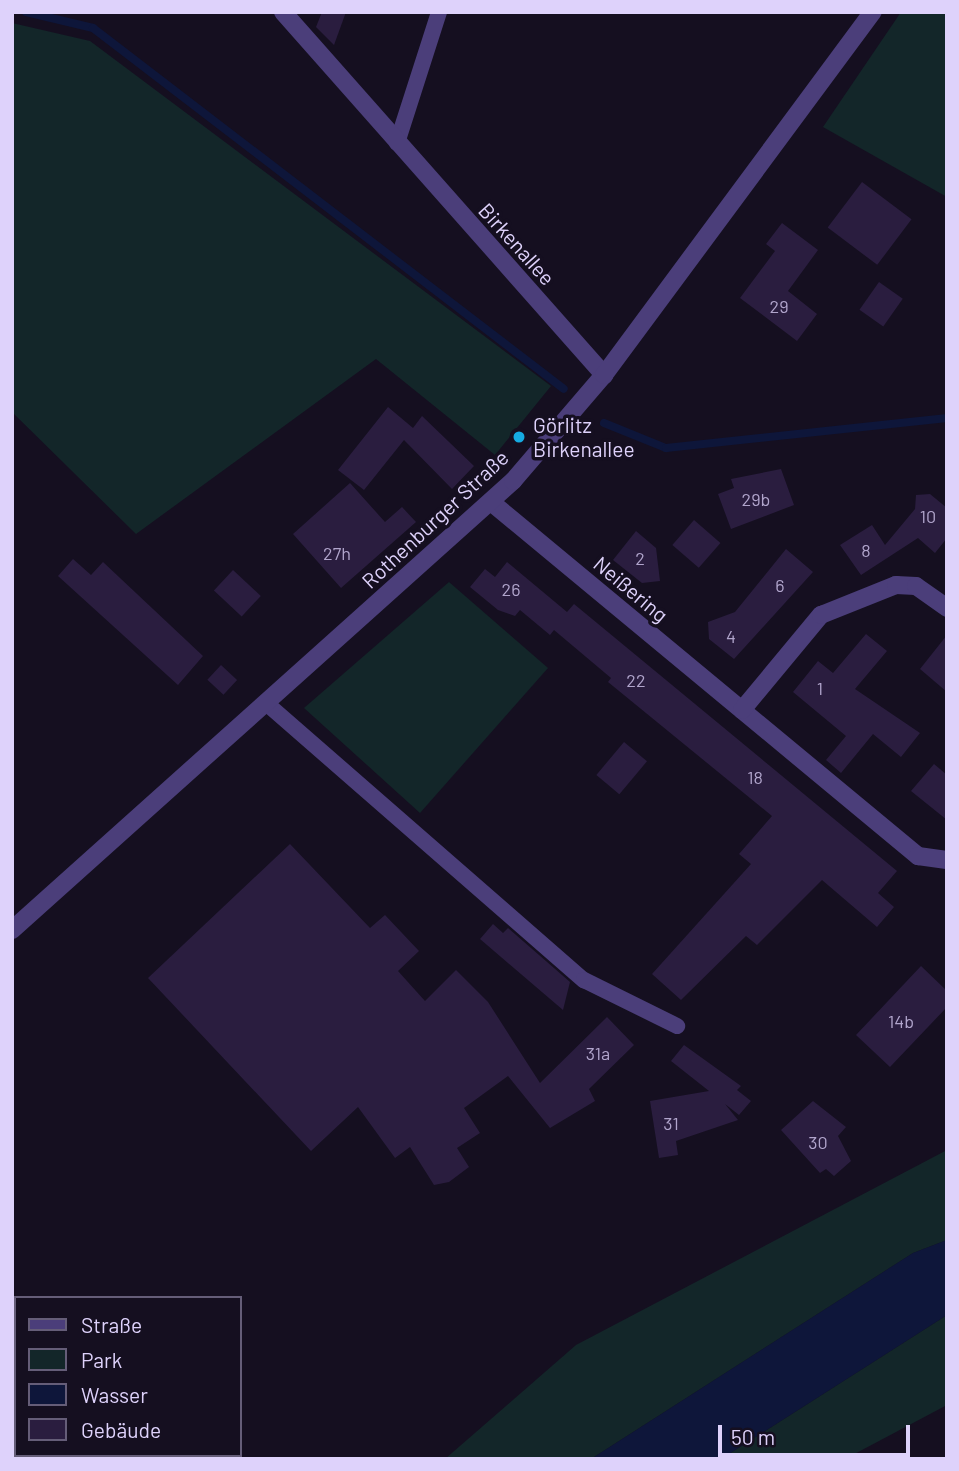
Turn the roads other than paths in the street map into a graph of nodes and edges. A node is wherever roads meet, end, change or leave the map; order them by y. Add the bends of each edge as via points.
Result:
1 (283, 12) edge
2 (439, 12) edge
3 (873, 12) edge
4 (397, 143) junction
5 (604, 375) junction
6 (491, 502) junction
7 (947, 608) edge
8 (266, 704) junction
9 (742, 710) junction
10 (947, 860) edge
11 (12, 930) edge
12 (677, 1026) dead end

1 - 4 street, Birkenallee
2 - 4 lane
3 - 5 street, Rothenburger Straße
4 - 5 street, Birkenallee
5 - 6 street, Rothenburger Straße
6 - 8 street, Rothenburger Straße
6 - 9 street, Neißering
7 - 9 street via 916,586 896,585 821,615
8 - 11 street, Rothenburger Straße
8 - 12 lane via 584,980
9 - 10 street, Neißering via 918,856

